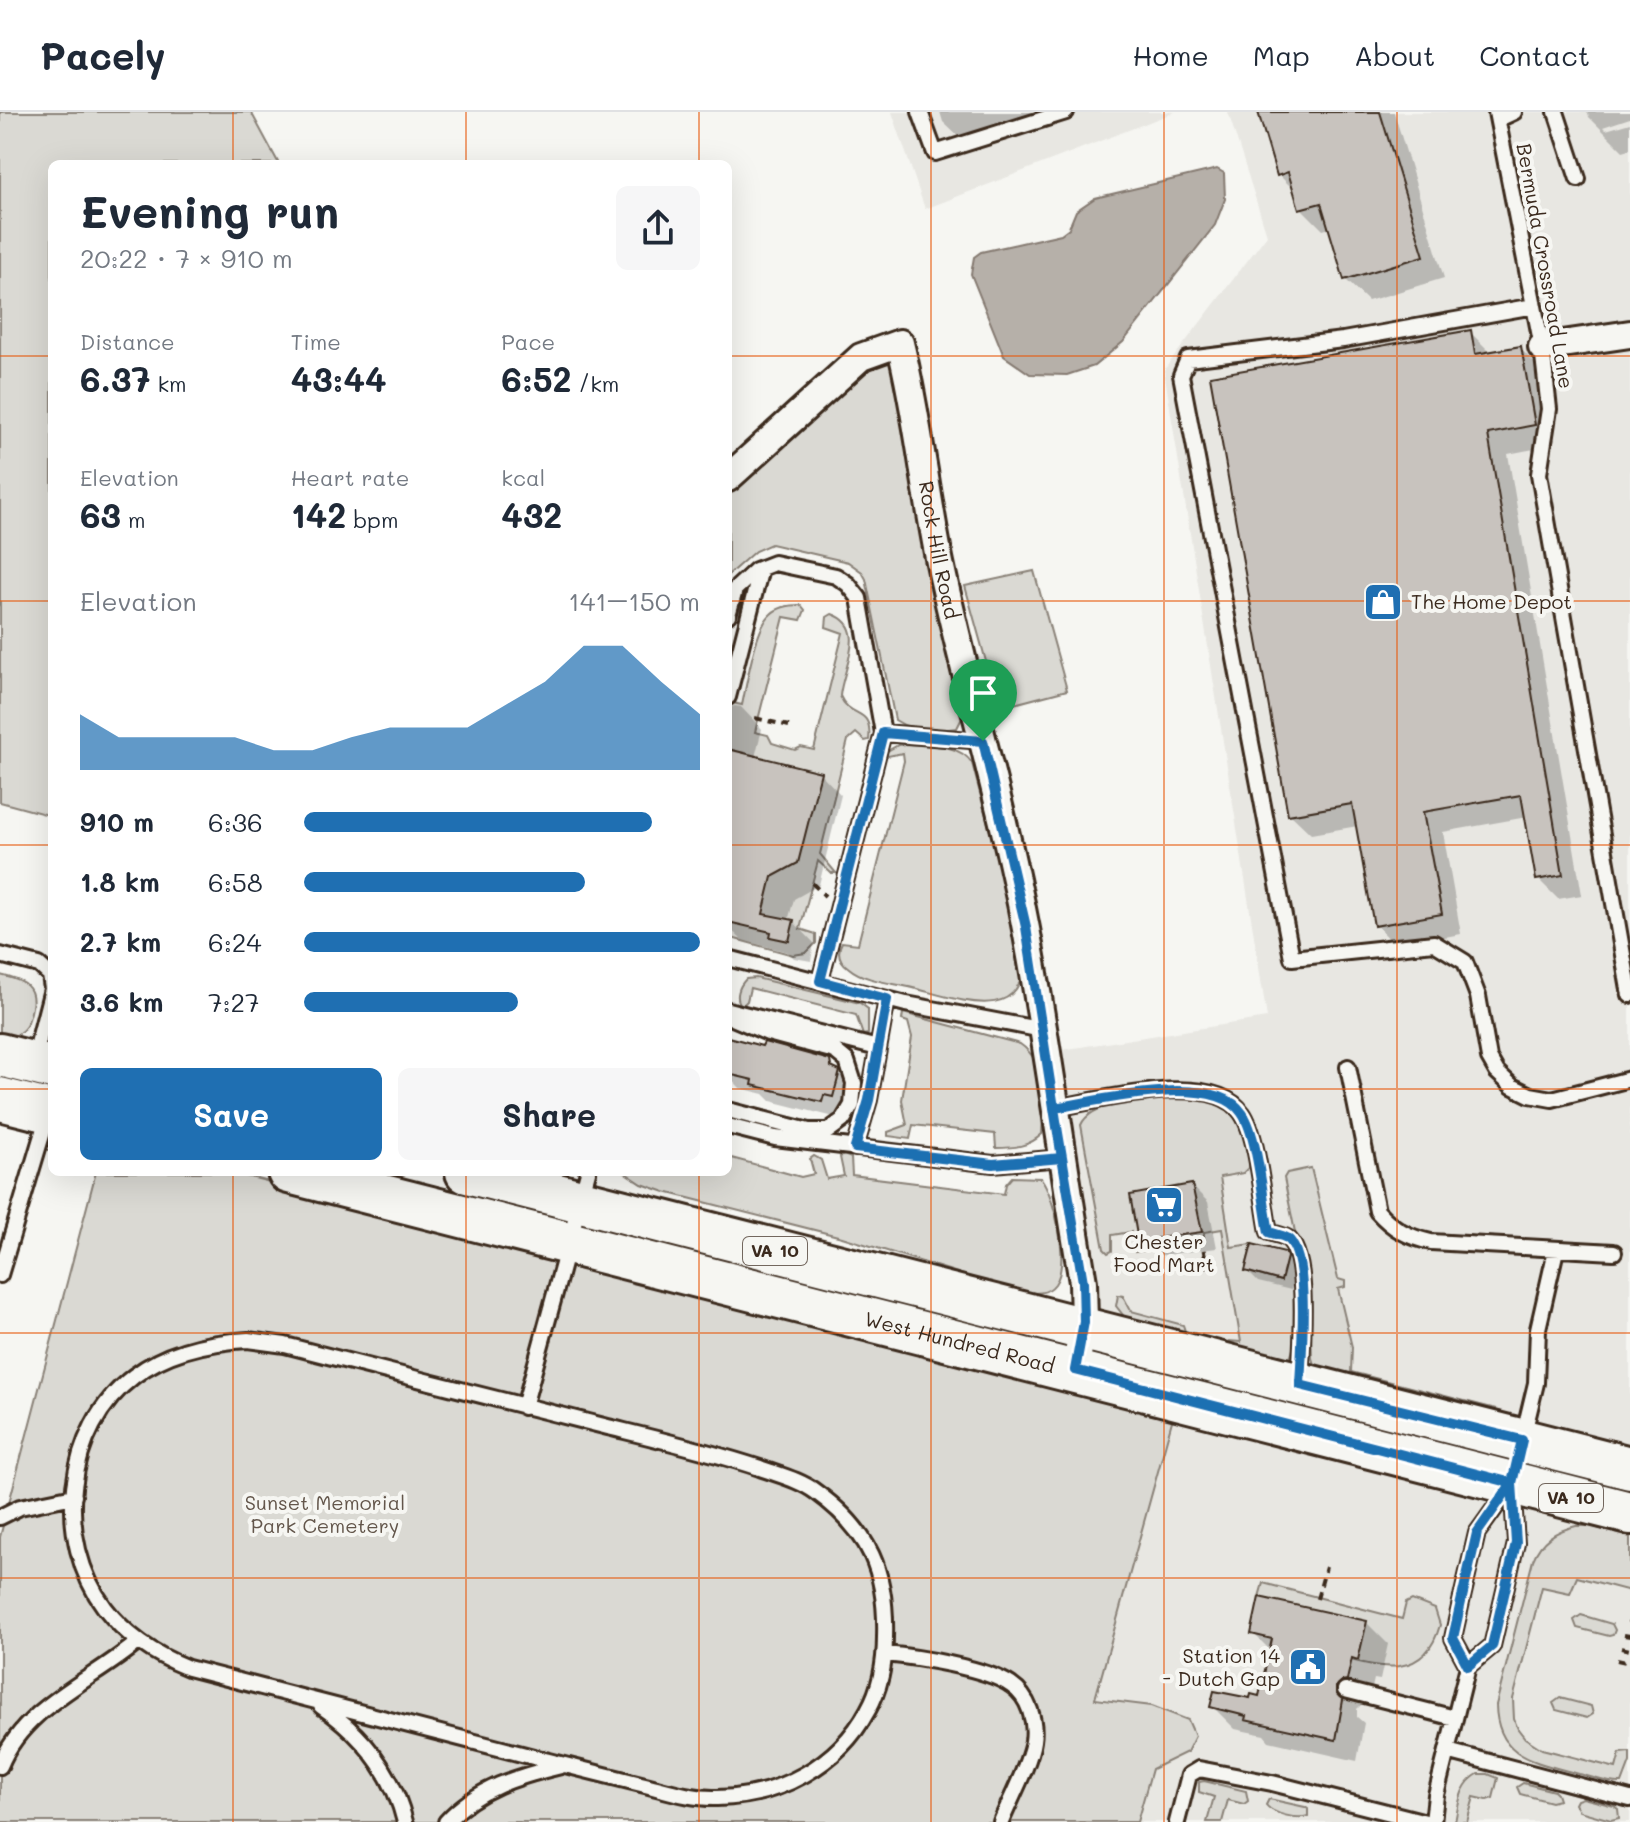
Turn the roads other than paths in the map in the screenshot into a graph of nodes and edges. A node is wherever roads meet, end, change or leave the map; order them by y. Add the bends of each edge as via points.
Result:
1 (920, 112) edge
2 (1066, 112) edge
3 (1514, 112) edge
4 (1556, 112) edge
5 (1497, 116) edge
6 (1578, 179) dead end
7 (1534, 306) junction
8 (1630, 334) edge
9 (1542, 347) junction
10 (732, 474) edge
11 (761, 568) junction
12 (732, 592) edge
13 (732, 681) edge
14 (883, 733) junction
15 (983, 741) junction
16 (0, 955) edge
17 (732, 958) edge
18 (48, 973) edge
19 (820, 981) junction
20 (1630, 995) edge
21 (887, 999) junction
22 (48, 1001) edge
23 (732, 1011) edge
24 (732, 1018) edge
25 (1043, 1030) junction
26 (878, 1048) junction
27 (28, 1062) edge
28 (1348, 1067) dead end
29 (1630, 1079) edge
30 (0, 1099) edge
31 (732, 1104) edge
32 (1054, 1108) junction
33 (48, 1111) edge
34 (732, 1111) edge
35 (845, 1116) junction
36 (48, 1118) edge
37 (732, 1127) edge
38 (855, 1148) junction
39 (1062, 1158) junction
40 (305, 1176) edge
41 (500, 1176) edge
42 (584, 1186) edge
43 (570, 1244) junction
44 (1556, 1250) junction
45 (1614, 1252) dead end
46 (0, 1275) edge
47 (1079, 1350) junction
48 (1300, 1385) junction
49 (524, 1407) junction
50 (1522, 1440) junction
51 (1630, 1468) edge
52 (1512, 1483) junction
53 (74, 1496) junction
54 (1630, 1513) edge
55 (0, 1517) edge
56 (138, 1642) junction
57 (885, 1654) junction
58 (1468, 1666) junction
59 (1345, 1690) dead end
60 (313, 1700) junction
61 (1455, 1718) junction
62 (1447, 1751) junction
63 (566, 1765) junction
64 (0, 1766) edge
65 (1630, 1799) edge
66 (405, 1822) edge
67 (446, 1822) edge
68 (1001, 1822) edge
69 (1177, 1822) edge
70 (1426, 1822) edge
71 (1433, 1822) edge

1 - 2 lane via 935,153
3 - 5 lane
4 - 6 lane
5 - 7 lane, Bermuda Crossroad Lane
7 - 9 lane, Bermuda Crossroad Lane
7 - 29 lane via 1343,340 1188,359 1181,375 1292,958 1434,943 1465,962 1478,996 1489,1058 1512,1086 1552,1099
8 - 9 street
9 - 20 lane, Bermuda Crossroad Lane via 1549,409 1539,474
10 - 15 street, Rock Hill Road via 861,357 900,343 958,650
11 - 12 lane
11 - 13 lane
11 - 14 lane via 784,564 836,576 859,598
14 - 15 lane
14 - 19 lane
15 - 25 street, Rock Hill Road via 1026,927
16 - 18 lane via 39,965
17 - 19 lane
19 - 21 lane
21 - 25 lane
21 - 26 lane
22 - 27 lane
23 - 26 lane
24 - 35 lane via 835,1051 847,1061 854,1083
25 - 32 street, Rock Hill Road
26 - 38 lane
28 - 44 lane via 1377,1211 1392,1228 1431,1242
30 - 33 main road
31 - 35 lane via 820,1124
32 - 39 street, Rock Hill Road
32 - 48 lane via 1197,1090 1219,1094 1243,1113 1269,1232 1287,1239 1300,1266
34 - 35 lane via 809,1131 828,1131
36 - 46 lane
37 - 38 lane
38 - 39 lane via 993,1164
39 - 47 street, Rock Hill Road via 1083,1282
40 - 43 main road, West Hundred Road / VA 10
41 - 42 main road, West Hundred Road / VA 10
42 - 43 lane
42 - 47 main road, West Hundred Road / VA 10
43 - 47 main road, West Hundred Road / VA 10
43 - 49 lane
44 - 45 lane
44 - 50 lane
47 - 48 main road, West Hundred Road / VA 10
47 - 52 main road, West Hundred Road / VA 10
48 - 50 main road, West Hundred Road / VA 10
49 - 53 lane via 285,1345 215,1342 153,1364 113,1395 81,1450
49 - 57 lane via 694,1448 802,1482 817,1492 841,1512 873,1557 886,1611
50 - 51 main road, West Hundred Road / VA 10
50 - 52 lane
52 - 54 main road, West Hundred Road / VA 10
52 - 58 lane via 1516,1543 1506,1588 1492,1646
52 - 58 lane via 1477,1533 1453,1638
53 - 55 lane via 20,1507
53 - 56 lane via 79,1558 105,1607
56 - 60 lane via 188,1668
56 - 64 lane via 35,1717
57 - 63 lane via 881,1683 850,1737 816,1768 774,1789 745,1797 689,1796
57 - 68 lane via 963,1668 1010,1684 1020,1694 1030,1709 1033,1744
58 - 61 lane
59 - 61 lane
60 - 63 lane
60 - 66 lane via 342,1720 385,1770
61 - 62 lane
62 - 65 lane
62 - 71 lane
63 - 67 lane via 505,1782
69 - 70 lane via 1189,1775 1199,1769

